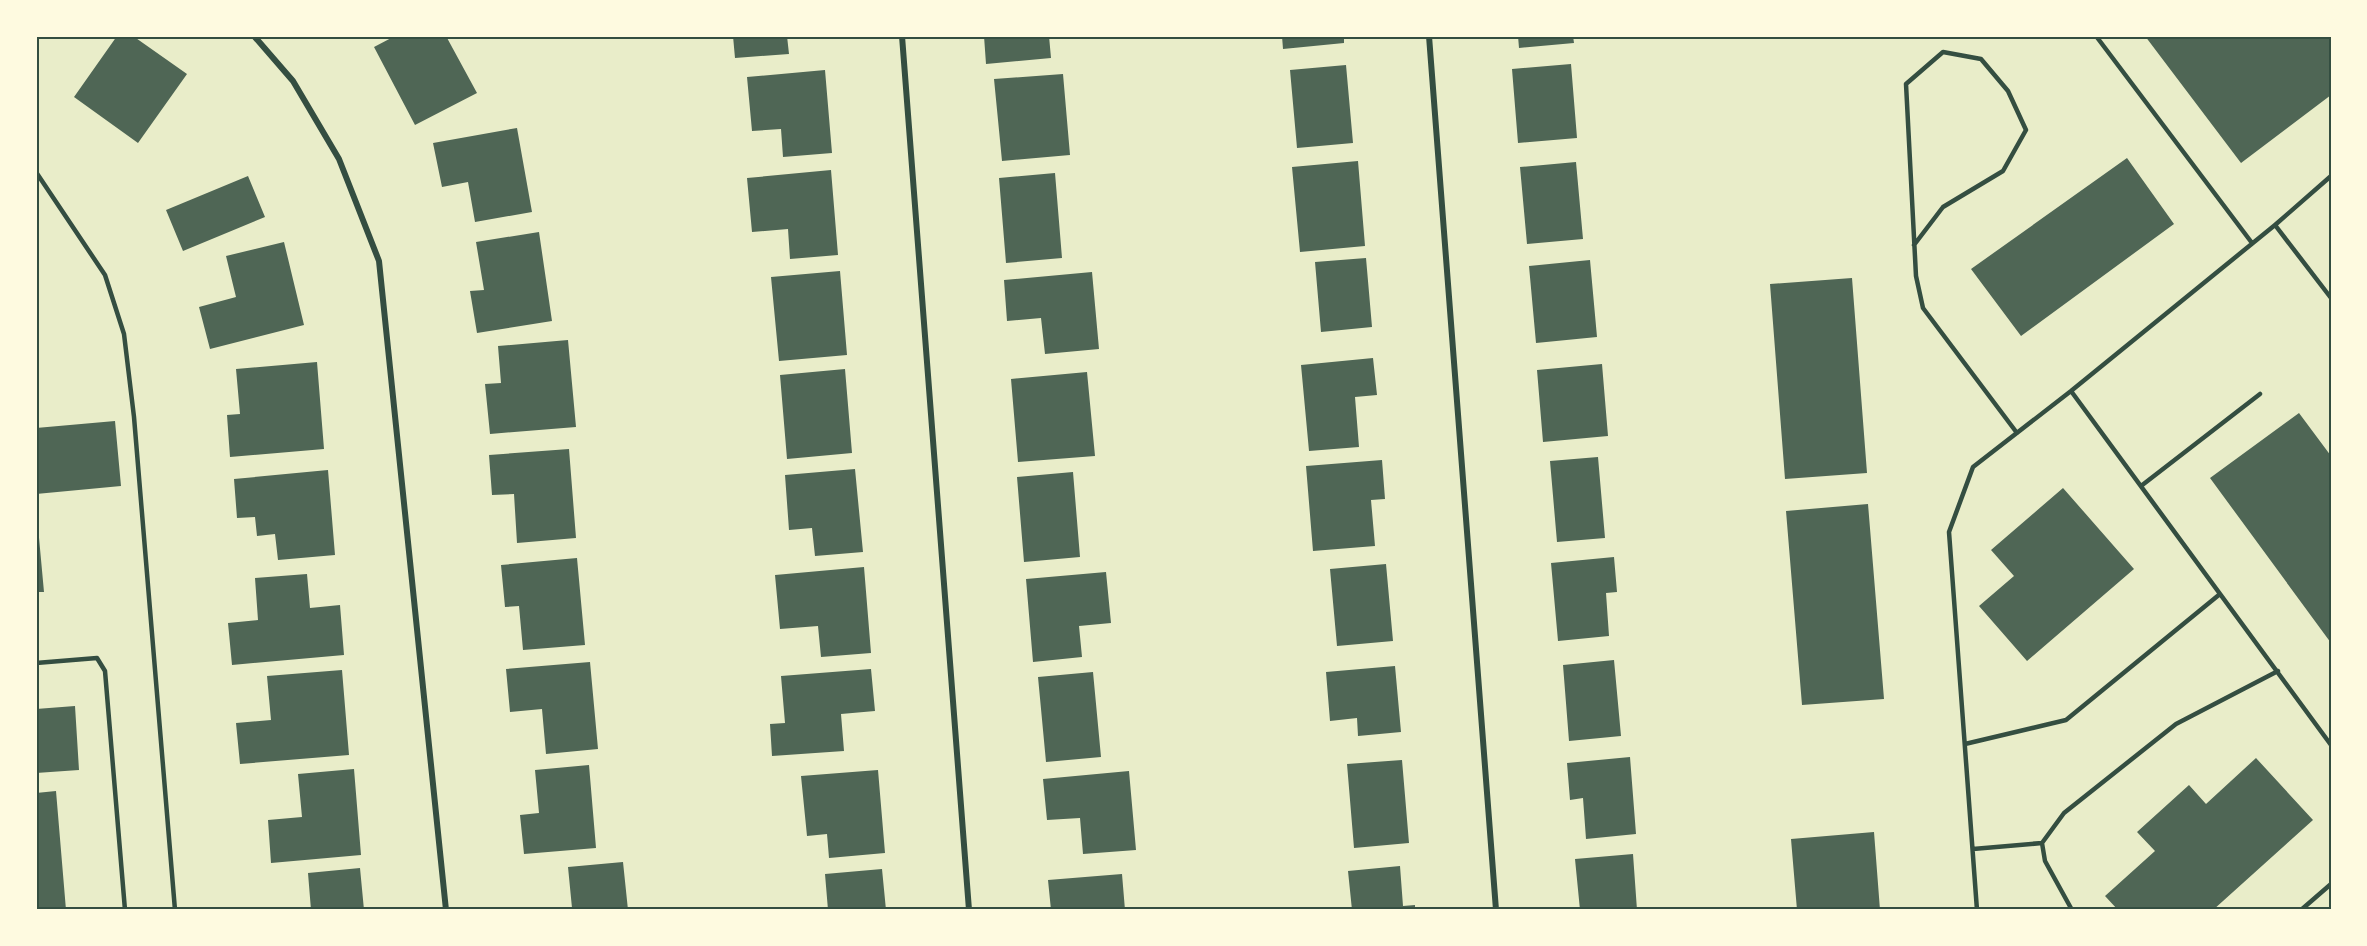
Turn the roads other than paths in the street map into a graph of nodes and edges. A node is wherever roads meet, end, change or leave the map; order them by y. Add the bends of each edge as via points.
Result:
1 (254, 36) edge
2 (902, 36) edge
3 (1430, 36) edge
4 (2096, 36) edge
5 (36, 172) edge
6 (2331, 177) edge
7 (2275, 225) junction
8 (2252, 243) junction
9 (1914, 245) junction
10 (2331, 298) edge
11 (2071, 391) junction
12 (2260, 394) dead end
13 (2017, 433) junction
14 (2141, 486) junction
15 (2220, 594) junction
16 (36, 663) edge
17 (2277, 671) junction
18 (2329, 737) edge
19 (1965, 744) junction
20 (2331, 745) edge
21 (2042, 843) junction
22 (1973, 849) junction
23 (2331, 884) edge
24 (125, 910) edge
25 (175, 910) edge
26 (446, 910) edge
27 (969, 910) edge
28 (1496, 910) edge
29 (1977, 910) edge
30 (2072, 910) edge
31 (2301, 910) edge

1 - 26 street via 293,81 339,159 379,261
2 - 27 street
3 - 28 street
4 - 8 lane
5 - 25 lane via 105,275 124,334
6 - 7 lane
7 - 8 lane
7 - 10 lane
8 - 11 lane
9 - 9 lane via 1906,84 1943,52 1981,59 2008,91 2026,130 2003,171 1943,207
9 - 13 lane via 1923,308
11 - 13 lane
11 - 14 lane
12 - 14 lane
13 - 19 lane via 1973,467 1949,532
14 - 15 lane
15 - 17 lane
15 - 19 lane via 2066,720
16 - 24 lane via 97,658 105,671
17 - 18 lane
17 - 21 lane via 2176,724 2064,813
18 - 20 lane
19 - 22 lane
21 - 22 lane
21 - 30 lane via 2045,861
22 - 29 lane
23 - 31 lane

